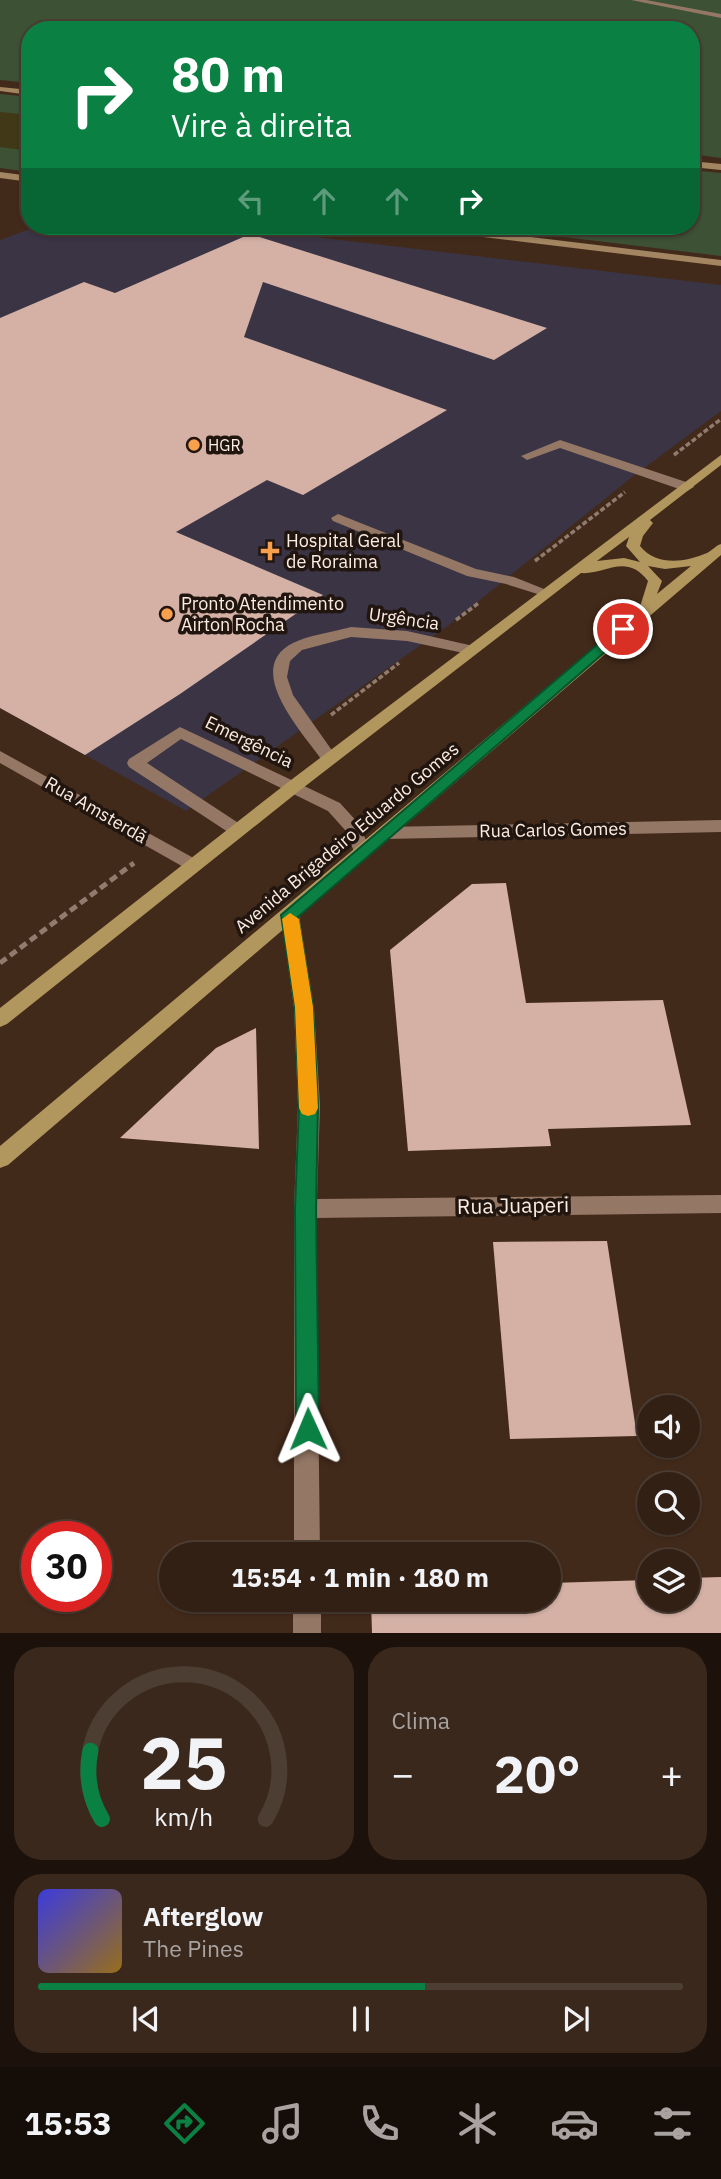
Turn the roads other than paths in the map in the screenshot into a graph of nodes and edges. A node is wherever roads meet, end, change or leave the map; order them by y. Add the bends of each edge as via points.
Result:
1 (670, 0) edge
2 (643, 1) edge
3 (721, 9) edge
4 (721, 16) edge
5 (0, 89) edge
6 (21, 92) edge
7 (700, 165) edge
8 (721, 167) edge
9 (0, 175) edge
10 (21, 178) edge
11 (491, 235) edge
12 (721, 263) edge
13 (527, 456) dead end
14 (721, 459) edge
15 (687, 486) junction
16 (655, 513) junction
17 (338, 518) dead end
18 (720, 549) edge
19 (563, 581) junction
20 (547, 593) junction
21 (643, 611) junction
22 (473, 650) junction
23 (0, 756) edge
24 (330, 759) junction
25 (293, 787) junction
26 (721, 826) edge
27 (237, 830) junction
28 (385, 833) junction
29 (362, 852) junction
30 (193, 865) junction
31 (290, 915) junction
32 (0, 1019) edge
33 (0, 1159) edge
34 (721, 1204) edge
35 (305, 1209) junction
36 (307, 1542) edge
37 (307, 1612) edge
38 (307, 1633) edge

1 - 3 street
2 - 4 street
5 - 6 street
7 - 8 street
9 - 10 street
11 - 12 street
13 - 15 street via 560,444
14 - 15 main road
15 - 16 main road
16 - 18 main road via 633,545 645,559 676,566
16 - 19 main road
17 - 20 street via 472,573
18 - 21 main road, Avenida Brigadeiro Eduardo Gomes
19 - 20 main road
19 - 21 main road via 610,562 639,565 655,581
20 - 22 main road
21 - 28 main road, Avenida Brigadeiro Eduardo Gomes
22 - 24 main road
22 - 24 street, Urgência via 407,636 351,632 296,647 283,660 279,677 285,695
23 - 30 street, Rua Amsterdã
24 - 25 main road
25 - 27 main road
25 - 27 street, Emergência via 180,732 135,763
25 - 29 street, Emergência via 334,807 353,828
26 - 28 street, Rua Carlos Gomes
27 - 30 main road
28 - 29 main road, Avenida Brigadeiro Eduardo Gomes
29 - 31 main road, Avenida Brigadeiro Eduardo Gomes
30 - 32 main road
31 - 33 main road, Avenida Brigadeiro Eduardo Gomes
31 - 35 street via 304,1007 309,1105
34 - 35 street, Rua Juaperi
35 - 36 street
37 - 38 street

